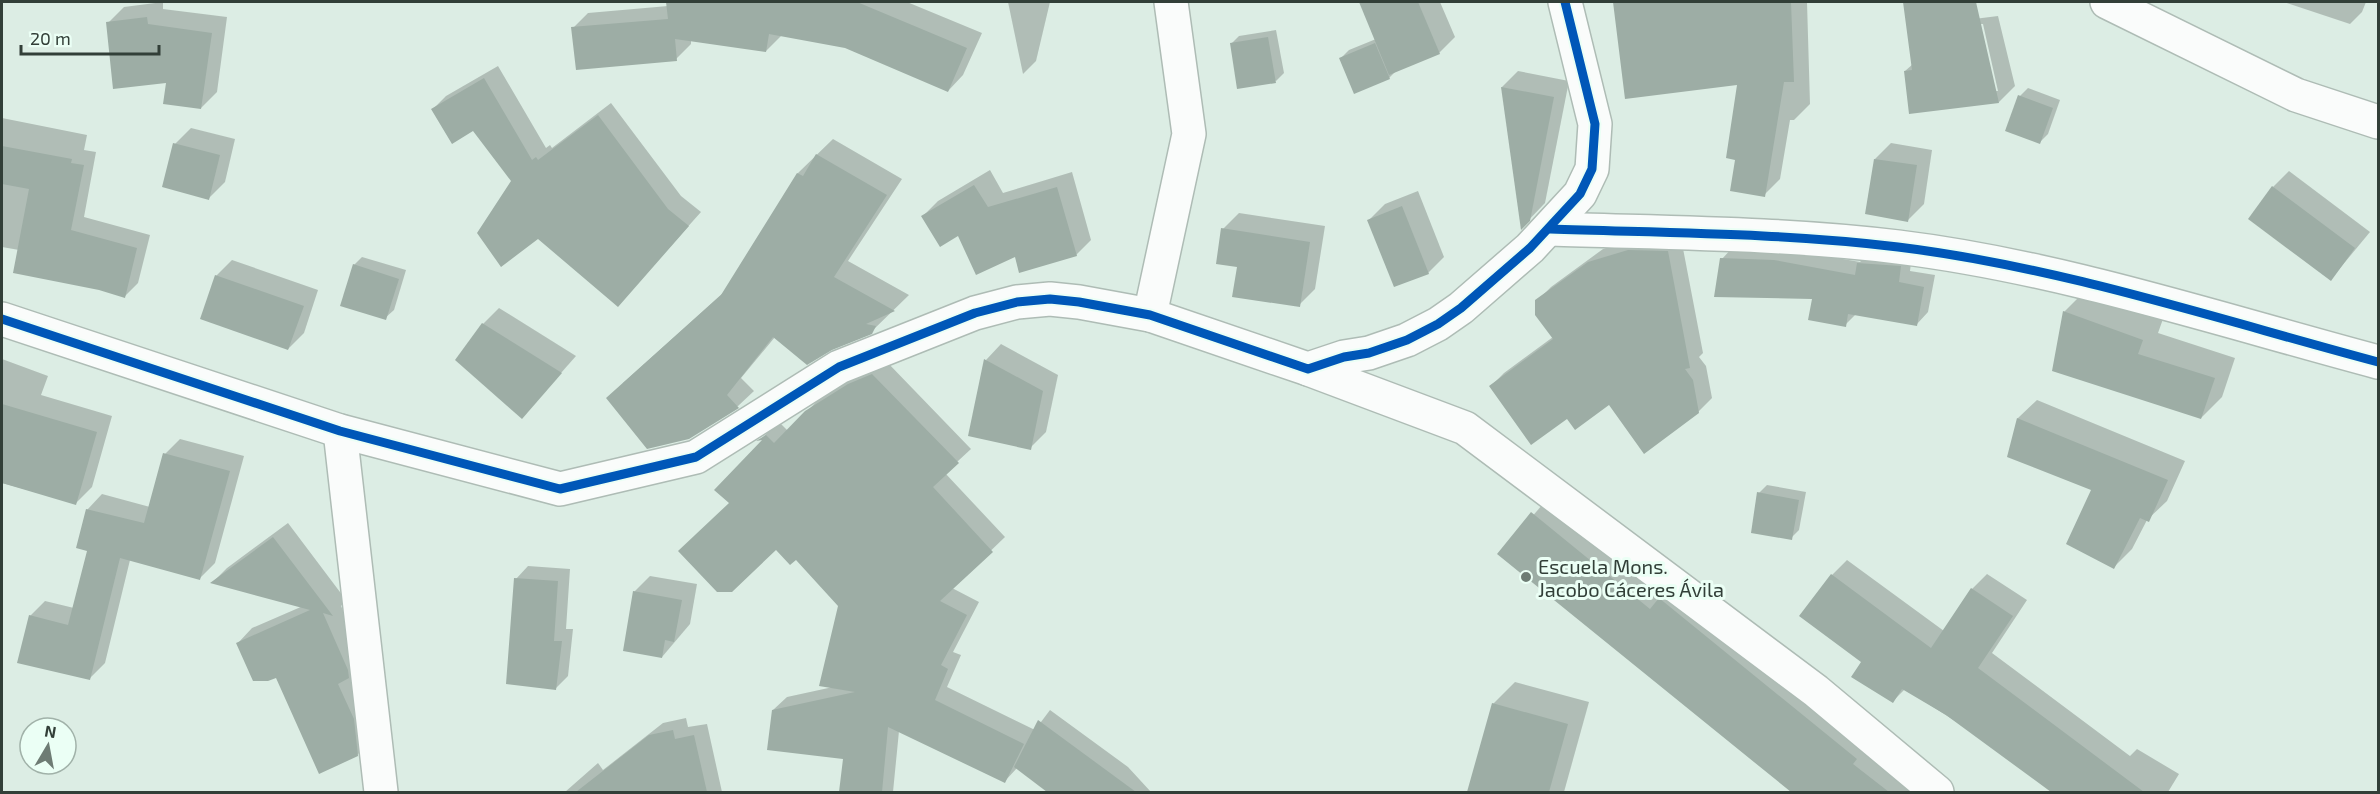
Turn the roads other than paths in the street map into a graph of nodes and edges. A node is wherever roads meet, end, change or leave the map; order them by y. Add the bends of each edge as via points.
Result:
1 (1171, 2) edge
2 (1565, 2) edge
3 (2107, 2) edge
4 (2379, 122) edge
5 (1550, 229) junction
6 (1150, 315) junction
7 (2, 319) edge
8 (2379, 362) edge
9 (1308, 369) junction
10 (340, 431) junction
11 (381, 792) edge
12 (1937, 792) edge

1 - 6 street via 1189,134
2 - 5 street via 1595,124 1595,146 1592,169 1580,194
3 - 4 street via 2296,95
5 - 8 street via 1751,236 1898,247 2071,279
5 - 9 street via 1461,308 1437,324 1407,340
6 - 9 street
6 - 10 street via 1050,299 1017,302 975,313 839,367 696,457 560,489
7 - 10 street
9 - 12 street via 1465,428 1816,691
10 - 11 street

